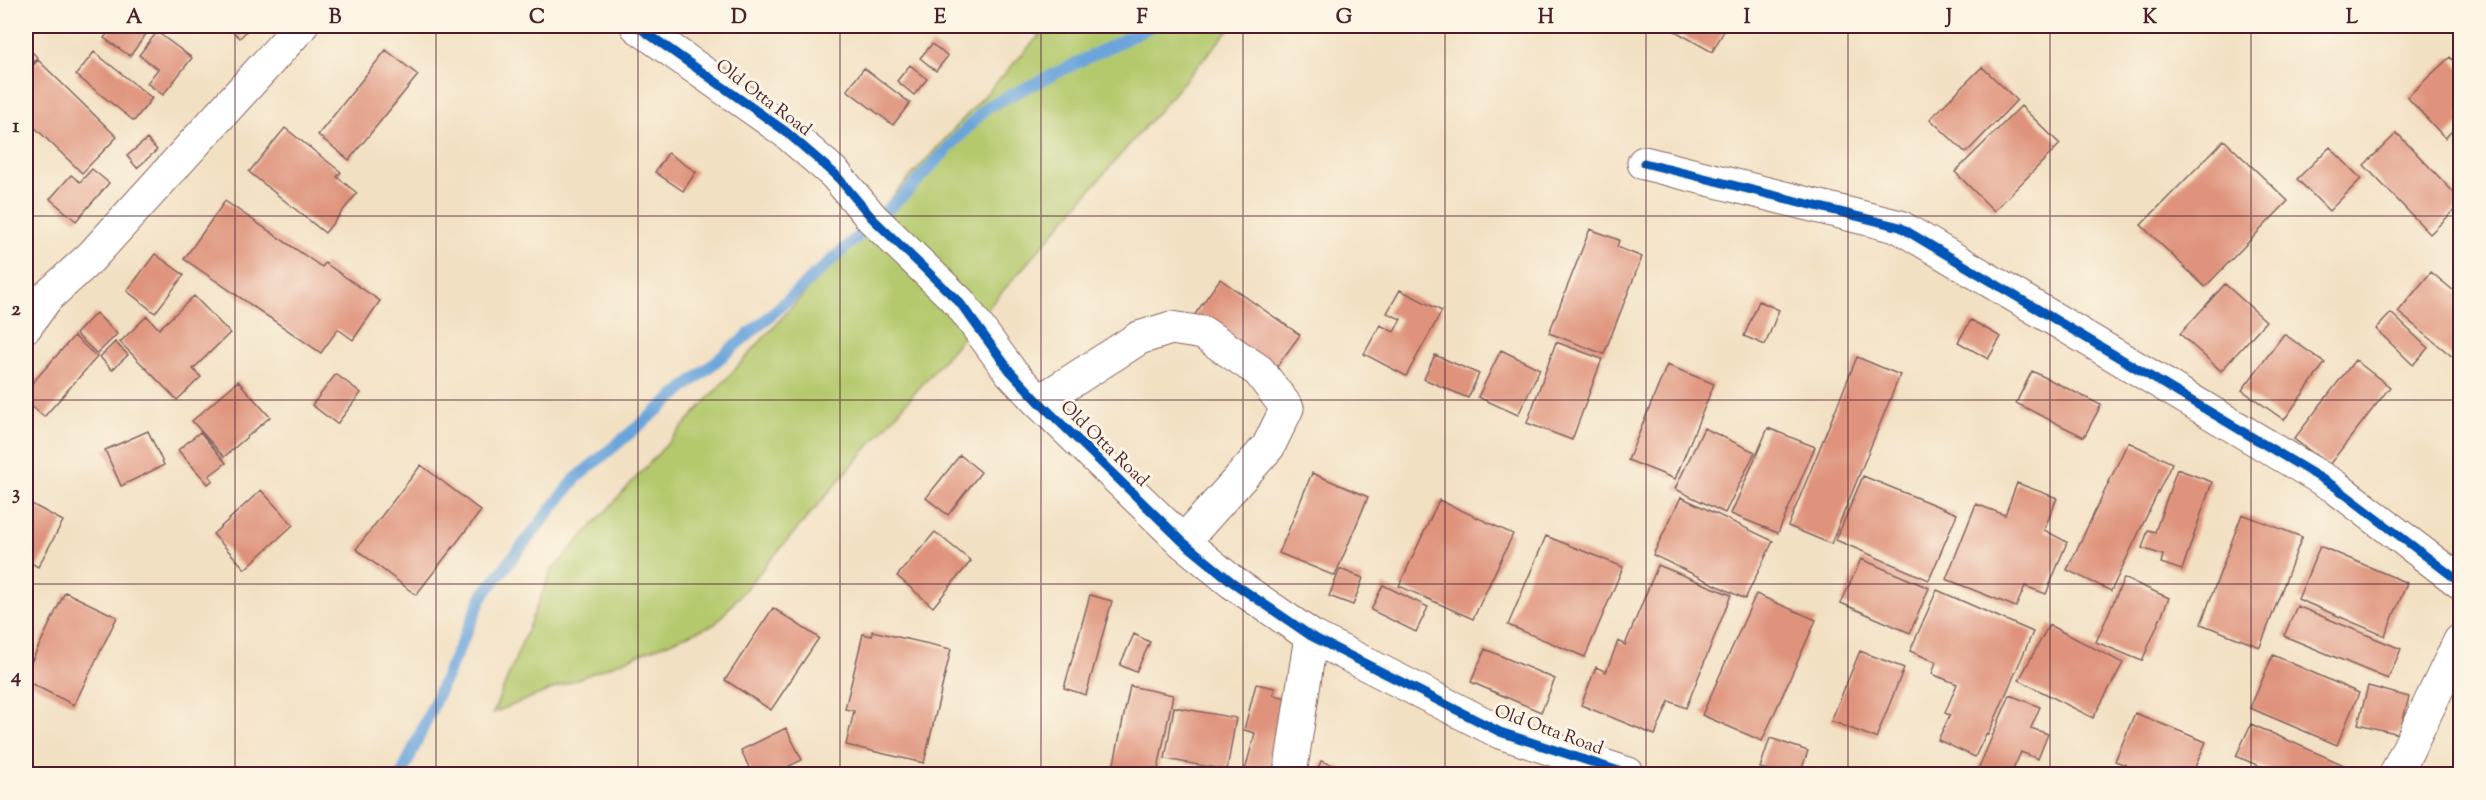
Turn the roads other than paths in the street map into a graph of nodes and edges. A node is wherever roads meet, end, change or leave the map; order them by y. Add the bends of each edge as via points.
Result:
1 (301, 26) edge
2 (637, 26) edge
3 (1644, 162) dead end
4 (26, 326) edge
5 (1039, 402) junction
6 (1183, 542) junction
7 (2460, 582) edge
8 (1311, 636) junction
9 (2460, 641) edge
10 (1290, 774) edge
11 (1628, 774) edge
12 (2396, 774) edge

1 - 4 street via 91,257 46,298
2 - 5 street, Old Otta Road via 785,131 835,174 872,218 960,303 1010,371
3 - 7 street via 1900,227 2334,486
5 - 6 street, Old Otta Road
5 - 6 street via 1139,338 1171,328 1203,333 1259,371 1287,408 1269,447
6 - 8 street, Old Otta Road via 1232,582
8 - 10 street
8 - 11 street, Old Otta Road via 1500,732
9 - 12 street

